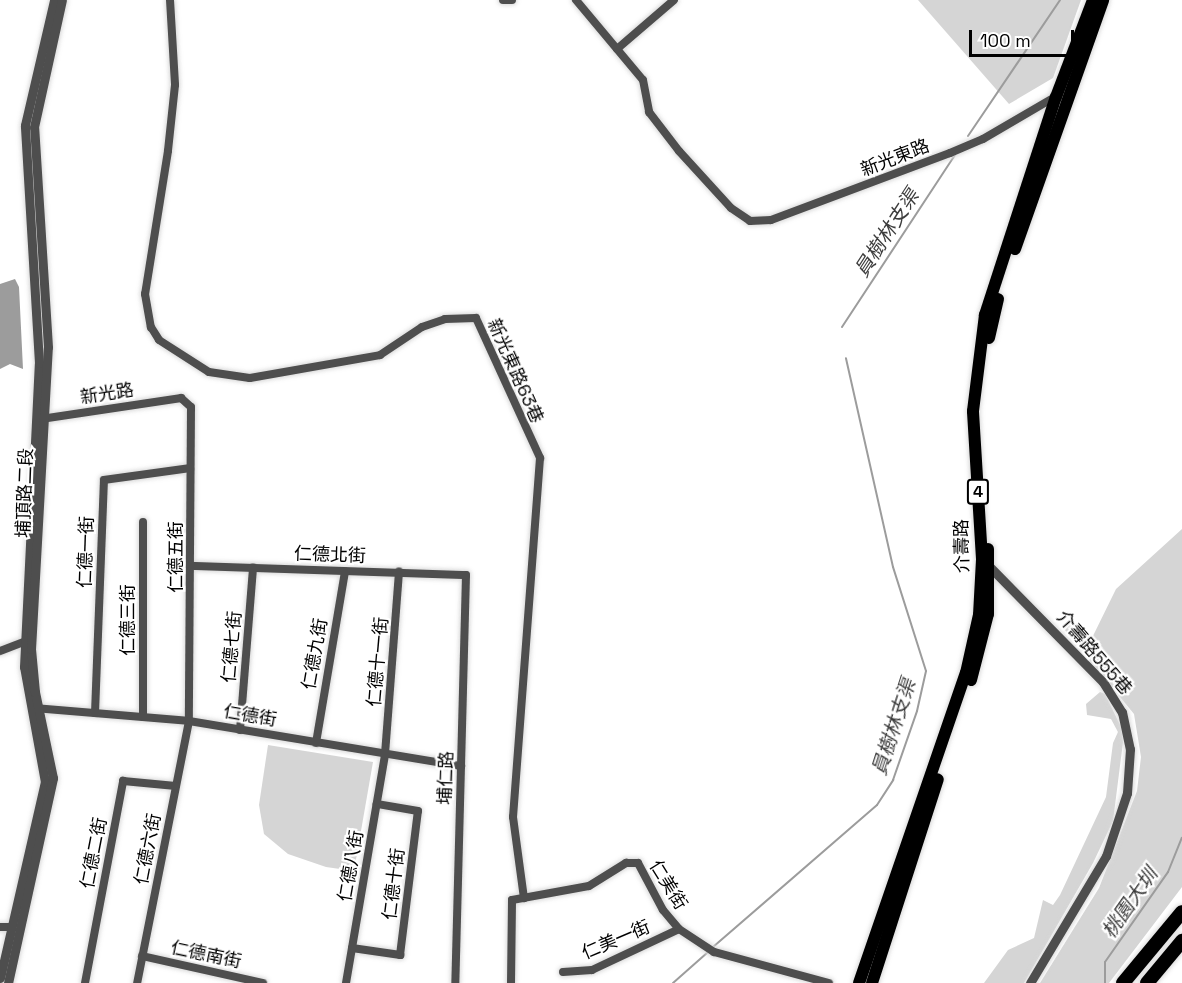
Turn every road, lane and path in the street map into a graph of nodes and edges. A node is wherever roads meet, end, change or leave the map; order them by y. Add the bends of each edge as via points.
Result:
1 (54, 0) edge
2 (62, 0) edge
3 (170, 0) edge
4 (503, 0) edge
5 (512, 0) edge
6 (576, 0) edge
7 (674, 0) edge
8 (1093, 0) edge
9 (1103, 0) edge
10 (617, 49) junction
11 (1060, 99) junction
12 (181, 398) joint
13 (41, 419) junction
14 (190, 468) junction
15 (143, 522) dead end
16 (986, 563) junction
17 (192, 566) junction
18 (253, 568) junction
19 (345, 570) junction
20 (399, 572) junction
21 (466, 574) joint
22 (29, 638) junction
23 (0, 651) edge
24 (35, 708) junction
25 (94, 713) junction
26 (143, 717) junction
27 (189, 721) junction
28 (240, 730) junction
29 (316, 742) junction
30 (385, 754) junction
31 (461, 766) junction
32 (176, 786) junction
33 (376, 804) junction
34 (524, 898) junction
35 (1182, 912) edge
36 (0, 927) edge
37 (11, 927) junction
38 (679, 928) junction
39 (1182, 941) edge
40 (352, 948) junction
41 (142, 956) junction
42 (562, 972) dead end
43 (0, 978) edge
44 (1125, 981) edge
45 (8, 983) edge
46 (85, 983) edge
47 (137, 983) edge
48 (263, 983) edge
49 (346, 983) edge
50 (455, 983) edge
51 (511, 983) edge
52 (829, 983) edge
53 (859, 983) edge
54 (872, 983) edge
55 (1030, 983) edge
56 (1147, 983) edge

1 - 13 street, 埔頂路二段 via 25,125
2 - 13 street, 埔頂路二段 via 34,127 48,347
3 - 34 street, 新光東路63巷 via 175,85 145,294 151,327 159,340 209,372 250,378 380,355 422,327 445,319 476,318 540,458 513,817
4 - 5 street
6 - 10 street
7 - 10 street
8 - 11 main road, 介壽路 / 4
9 - 11 main road, 介壽路 / 4
10 - 11 street, 新光東路 via 643,80 649,112 731,208 750,221 771,220 983,139
11 - 16 main road, 介壽路 / 4 via 985,315 973,411
12 - 13 street, 新光路
12 - 14 street, 仁德五街 via 191,407
13 - 22 street, 埔頂路二段
14 - 17 street, 仁德五街
14 - 25 street, 仁德一街 via 104,480
15 - 26 street, 仁德三街
16 - 53 main road, 介壽路 / 4 via 966,673
16 - 54 main road, 介壽路 / 4 via 988,614 978,658
16 - 55 street, 介壽路555巷 via 1103,682 1122,712 1130,749 1127,793 1106,856
17 - 18 street, 仁德北街
17 - 27 street, 仁德五街
18 - 19 street, 仁德北街
18 - 28 street, 仁德七街
19 - 20 street, 仁德北街
19 - 29 street, 仁德九街
20 - 21 street, 仁德北街
20 - 30 street, 仁德十一街
21 - 31 street, 埔仁路
22 - 23 street
22 - 24 street, 埔頂路二段
24 - 25 street, 仁德街
24 - 37 street, 埔頂路二段 via 45,789
24 - 45 street, 埔頂路二段 via 53,777
25 - 26 street, 仁德街
26 - 27 street, 仁德街
27 - 28 street, 仁德街
27 - 32 street, 仁德六街
28 - 29 street, 仁德街
29 - 30 street, 仁德街
30 - 31 street, 仁德街
30 - 33 street, 仁德八街
31 - 50 street, 埔仁路
32 - 41 street, 仁德六街
32 - 46 street, 仁德二街 via 123,781
33 - 40 street, 仁德八街
33 - 40 street, 仁德十街 via 418,811 400,955
34 - 38 street, 仁美街 via 589,886 626,863 638,863 663,910
34 - 51 street, 仁美街 via 512,900
35 - 44 highway
36 - 37 street
37 - 43 street, 埔頂路二段
38 - 42 street, 仁美一街 via 592,970
38 - 52 street, 仁美街 via 710,949
39 - 56 highway
40 - 49 street, 仁德八街
41 - 47 street, 仁德六街
41 - 48 street, 仁德南街

